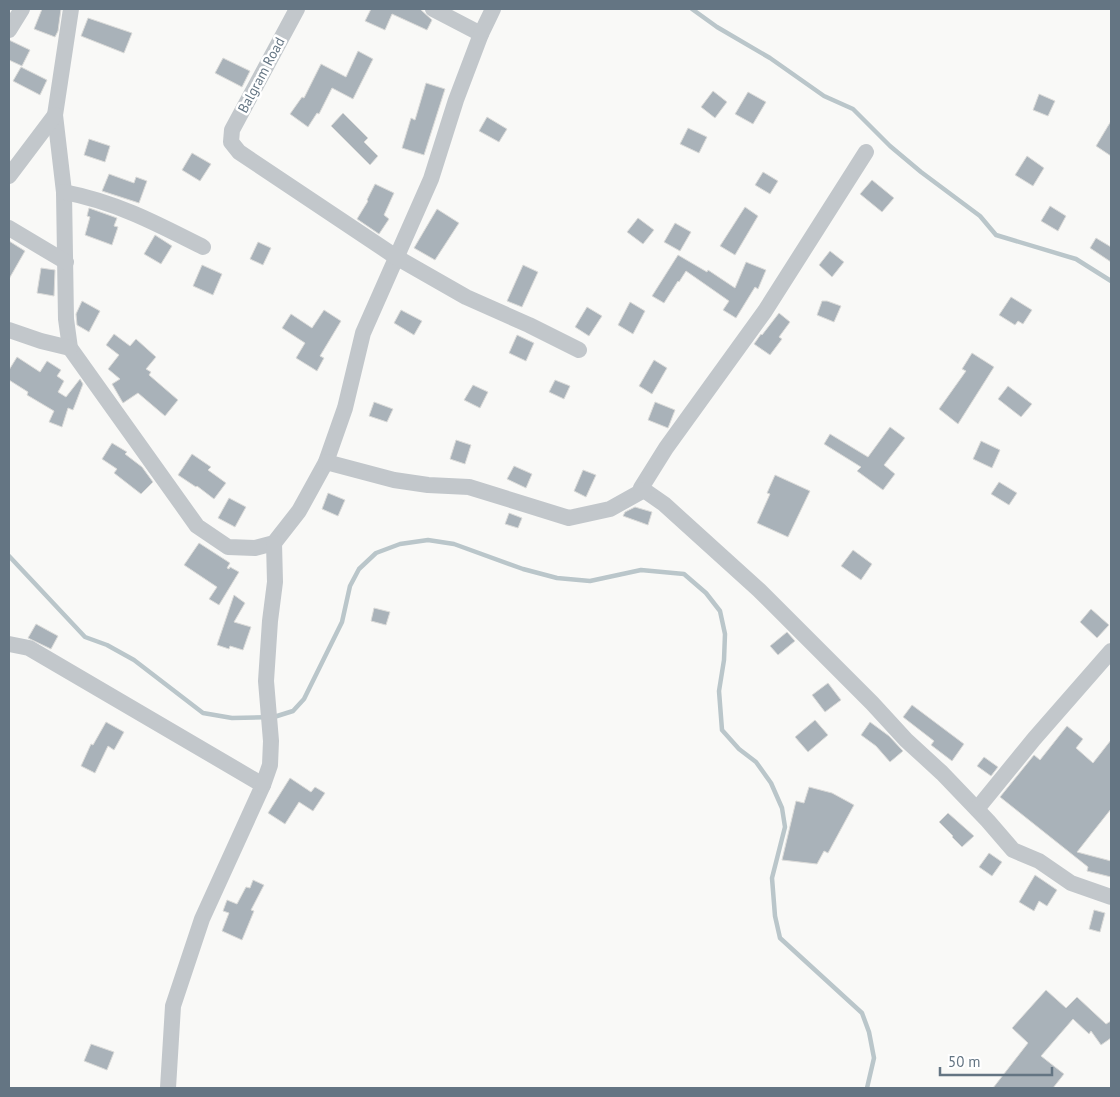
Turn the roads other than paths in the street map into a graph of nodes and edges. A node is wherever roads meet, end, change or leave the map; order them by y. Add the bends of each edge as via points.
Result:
1 (22, 9) edge
2 (71, 9) edge
3 (297, 9) edge
4 (433, 9) edge
5 (493, 9) edge
6 (9, 30) edge
7 (481, 34) junction
8 (55, 115) junction
9 (866, 152) dead end
10 (9, 176) edge
11 (64, 192) junction
12 (9, 228) edge
13 (203, 247) dead end
14 (396, 257) junction
15 (66, 262) junction
16 (9, 330) edge
17 (70, 348) junction
18 (579, 350) dead end
19 (326, 462) junction
20 (644, 490) junction
21 (274, 543) junction
22 (9, 644) edge
23 (1111, 651) edge
24 (263, 785) junction
25 (977, 809) junction
26 (1111, 897) edge
27 (168, 1088) edge

1 - 6 street
2 - 8 street
3 - 14 street, Balgram Road via 232,130 231,142 239,152
4 - 7 street
5 - 7 street
7 - 14 street via 431,179
8 - 10 street
8 - 11 street
9 - 20 street via 765,311 666,448 641,488
11 - 13 street via 87,196 141,215
11 - 15 street
12 - 15 street
14 - 18 street via 466,297
14 - 19 street via 363,333 345,408
15 - 17 street via 66,319
16 - 17 street
17 - 21 street via 197,526 228,547 255,548
19 - 20 street via 394,480 469,487 569,518 610,509
19 - 21 street via 299,511
20 - 25 street via 664,504 759,590
21 - 24 street via 275,582 266,681 270,765
22 - 24 street via 29,648
23 - 25 street
24 - 27 street via 202,919 173,1006
25 - 26 street via 1013,850 1039,861 1071,883

